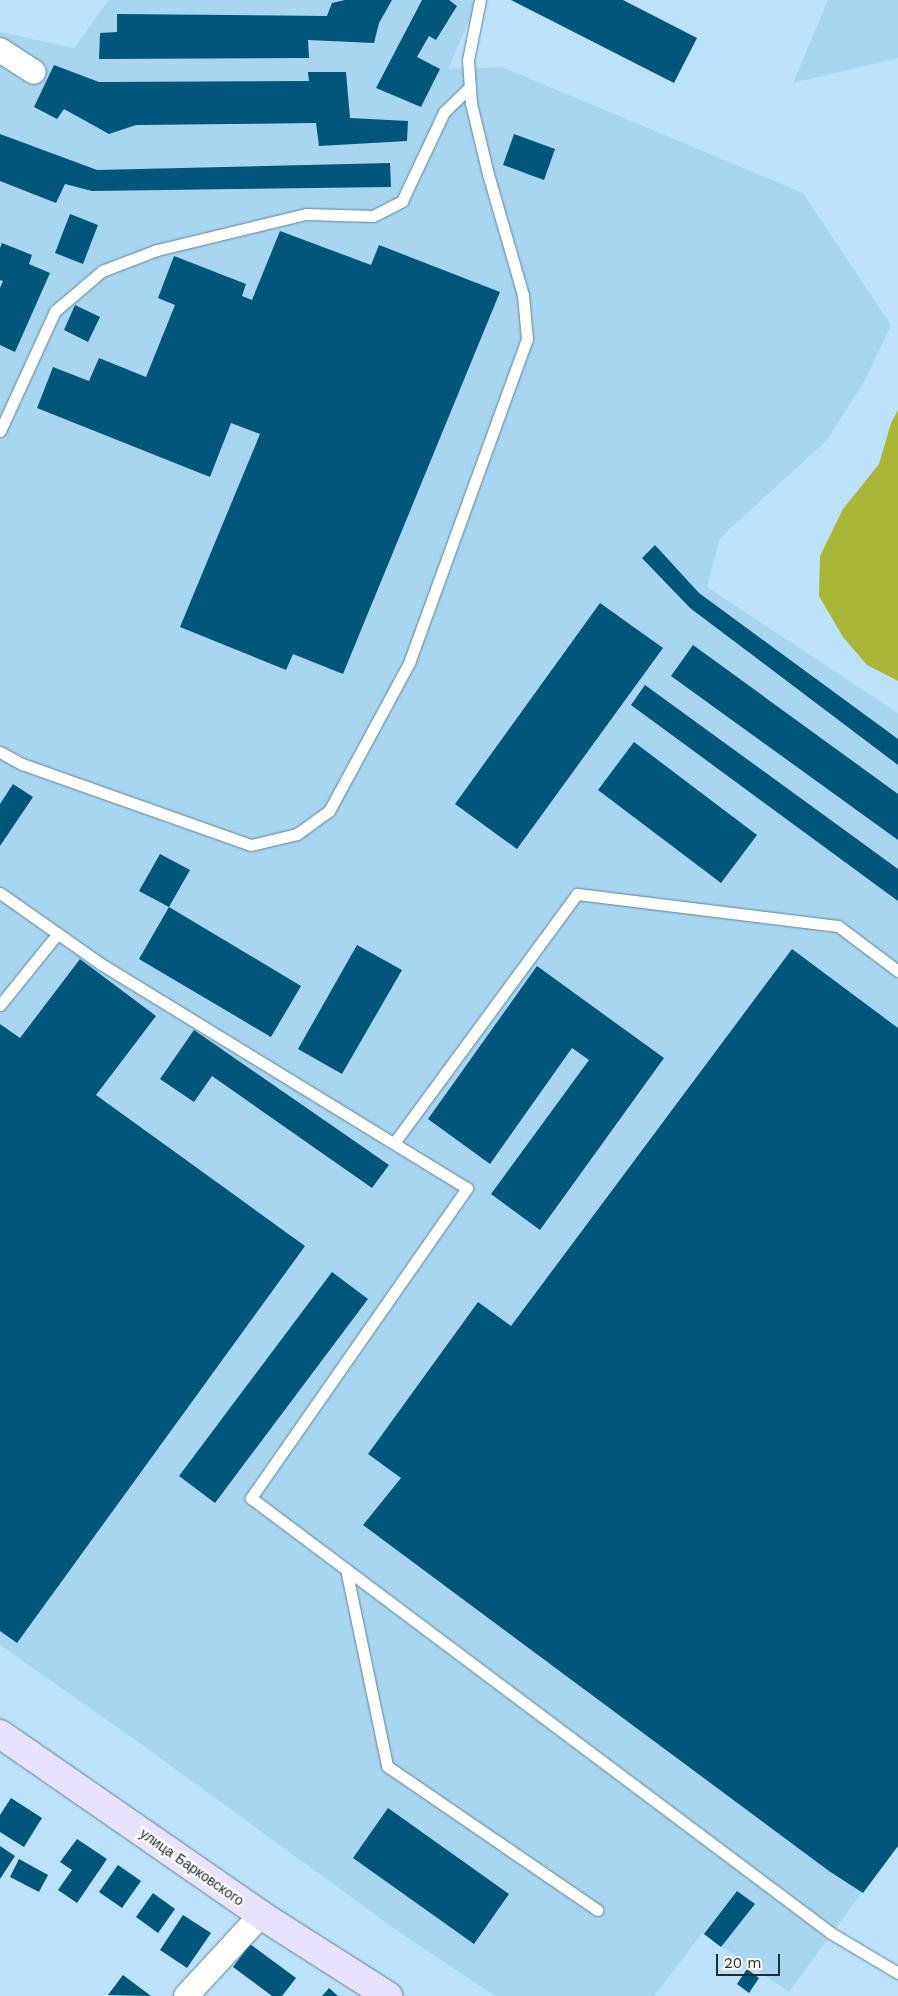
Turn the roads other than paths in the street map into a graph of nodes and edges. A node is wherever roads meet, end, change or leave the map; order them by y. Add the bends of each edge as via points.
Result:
1 (480, 0) edge
2 (0, 50) edge
3 (34, 72) dead end
4 (470, 87) junction
5 (0, 430) edge
6 (0, 752) edge
7 (0, 893) edge
8 (58, 933) junction
9 (898, 971) edge
10 (0, 1005) edge
11 (394, 1143) junction
12 (346, 1569) junction
13 (0, 1734) edge
14 (597, 1910) dead end
15 (261, 1915) junction
16 (898, 1973) edge
17 (186, 1996) edge
18 (388, 1996) edge

1 - 4 lane via 468,60
2 - 3 street
4 - 5 lane via 444,112 402,201 373,216 306,214 157,250 102,271 56,312
4 - 6 lane via 488,174 523,295 527,339 409,663 329,811 297,834 251,845 22,764
7 - 8 lane
8 - 10 lane
8 - 11 lane via 101,964
9 - 11 lane via 838,926 577,894
11 - 12 lane via 467,1188 251,1498
12 - 14 lane via 386,1766
12 - 16 lane via 831,1933
13 - 15 street, улица Барковского
15 - 17 street
15 - 18 street, улица Барковского

